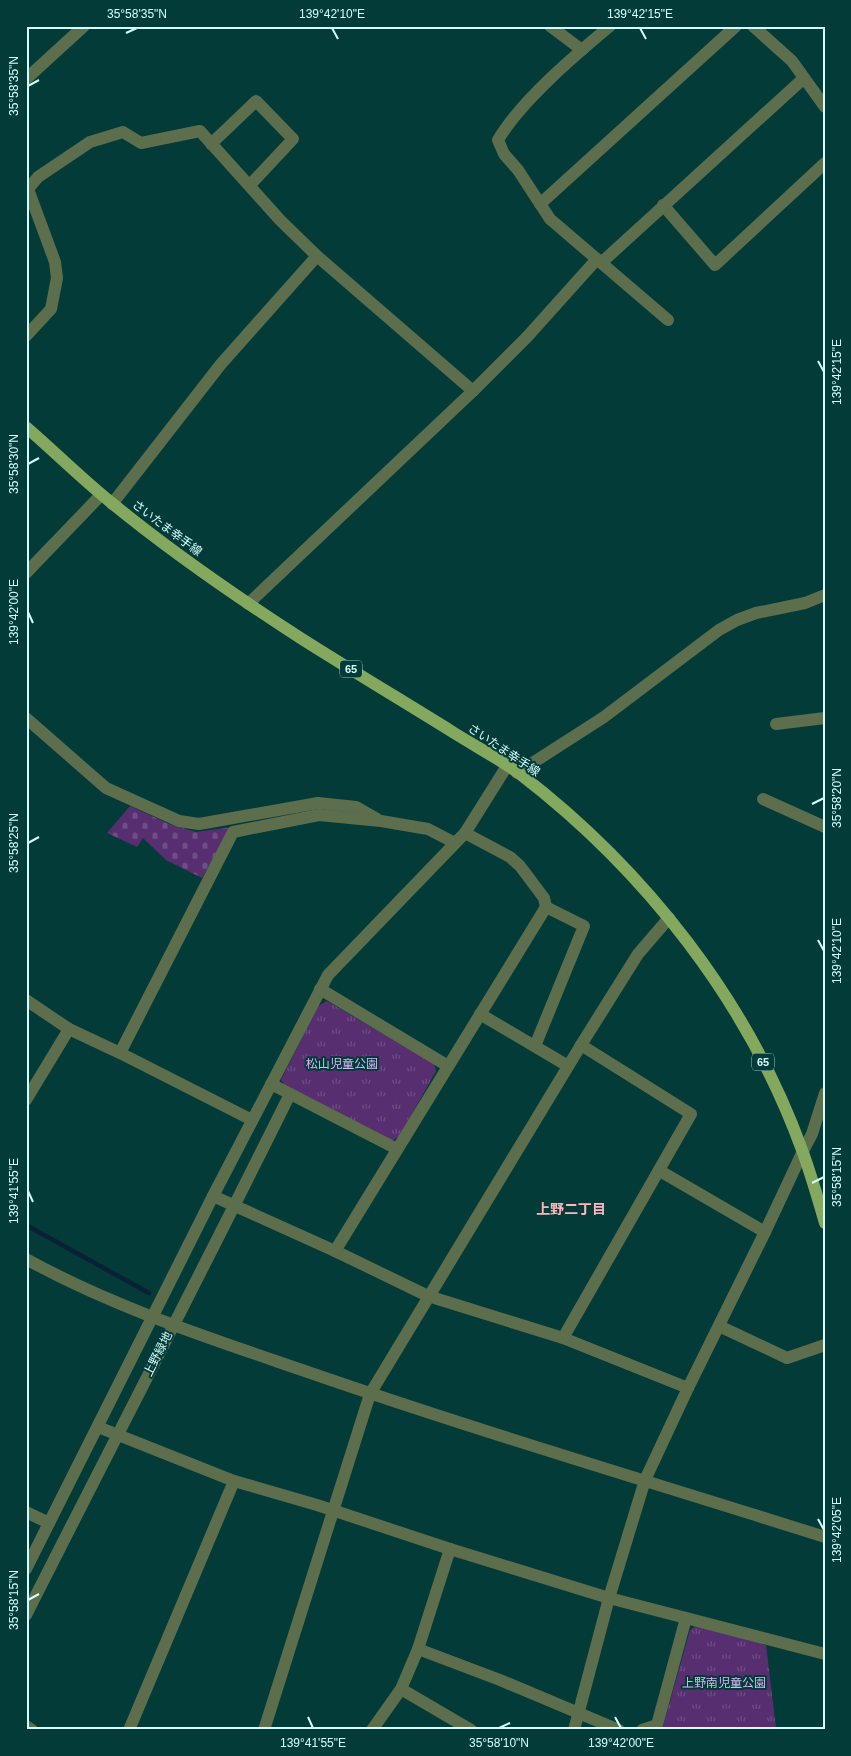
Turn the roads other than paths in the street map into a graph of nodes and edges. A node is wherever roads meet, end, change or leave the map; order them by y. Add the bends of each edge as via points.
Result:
1 (84, 26) edge
2 (550, 26) edge
3 (610, 26) edge
4 (736, 26) edge
5 (753, 26) edge
6 (582, 50) junction
7 (804, 78) junction
8 (26, 79) edge
9 (825, 107) edge
10 (212, 144) junction
11 (825, 164) edge
12 (250, 185) junction
13 (27, 188) edge
14 (540, 204) junction
15 (663, 205) junction
16 (317, 256) junction
17 (599, 261) junction
18 (668, 320) dead end
19 (26, 336) edge
20 (473, 391) junction
21 (26, 426) edge
22 (101, 495) junction
23 (112, 504) junction
24 (26, 573) edge
25 (825, 595) edge
26 (248, 604) junction
27 (26, 718) edge
28 (825, 718) edge
29 (776, 724) dead end
30 (512, 769) junction
31 (763, 799) dead end
32 (381, 821) junction
33 (825, 827) edge
34 (465, 832) junction
35 (455, 843) junction
36 (546, 907) junction
37 (669, 918) junction
38 (320, 989) junction
39 (26, 1000) edge
40 (480, 1014) junction
41 (69, 1029) junction
42 (535, 1046) junction
43 (580, 1046) junction
44 (120, 1053) junction
45 (448, 1066) junction
46 (568, 1066) junction
47 (271, 1084) junction
48 (825, 1093) edge
49 (290, 1094) junction
50 (26, 1100) edge
51 (252, 1120) junction
52 (397, 1149) junction
53 (803, 1151) junction
54 (660, 1171) junction
55 (213, 1196) junction
56 (822, 1203) edge
57 (235, 1206) junction
58 (825, 1223) edge
59 (765, 1232) junction
60 (335, 1251) junction
61 (26, 1259) edge
62 (428, 1296) junction
63 (152, 1317) junction
64 (173, 1325) junction
65 (719, 1326) junction
66 (563, 1338) junction
67 (825, 1346) edge
68 (688, 1388) junction
69 (370, 1394) junction
70 (98, 1427) junction
71 (117, 1435) junction
72 (645, 1480) junction
73 (234, 1481) junction
74 (333, 1511) junction
75 (26, 1512) edge
76 (50, 1523) junction
77 (825, 1537) edge
78 (450, 1549) junction
79 (26, 1568) edge
80 (609, 1598) junction
81 (26, 1615) edge
82 (686, 1618) junction
83 (418, 1649) junction
84 (825, 1654) edge
85 (401, 1689) junction
86 (580, 1713) junction
87 (26, 1726) edge
88 (32, 1730) edge
89 (129, 1730) edge
90 (264, 1730) edge
91 (372, 1730) edge
92 (471, 1730) edge
93 (574, 1730) edge
94 (619, 1730) edge
95 (642, 1730) edge

1 - 8 street
2 - 6 street
3 - 6 street
4 - 14 street
5 - 7 street via 792,61
6 - 14 street via 535,95 498,140 504,154
7 - 9 street
7 - 15 street
10 - 12 street
10 - 12 street via 256,101 293,139
10 - 13 street via 200,131 141,143 123,132 90,142
11 - 15 street via 716,265
12 - 16 street
13 - 19 street via 55,262 57,278 51,309
14 - 17 street via 550,220
15 - 17 street
16 - 20 street
16 - 23 street via 221,364
17 - 18 street
17 - 20 street
20 - 26 street
21 - 22 main road, さいたま幸手線 / 65
22 - 23 main road, さいたま幸手線 / 65
22 - 24 street
23 - 26 main road, さいたま幸手線 / 65
25 - 30 street via 805,603 756,613 719,630 604,718
26 - 30 main road, さいたま幸手線 / 65
27 - 32 street via 106,788 179,821 199,824 318,804 356,807
28 - 29 street
30 - 34 street
30 - 37 main road, さいたま幸手線 / 65 via 598,841
31 - 33 street
32 - 35 street via 428,830
32 - 44 street via 318,815 234,832
34 - 35 street
34 - 36 street via 520,866 544,898
35 - 38 street via 328,975
36 - 40 street
36 - 42 street via 584,926
37 - 43 street via 638,954
37 - 53 main road, さいたま幸手線 / 65 via 734,1009 769,1075
38 - 45 street
38 - 47 street
39 - 41 street
40 - 42 street
40 - 45 street
41 - 44 street
41 - 50 street
42 - 46 street
43 - 46 street
43 - 54 street via 691,1114
44 - 51 street
45 - 52 street
46 - 62 street
47 - 49 street
47 - 51 street
48 - 53 street
49 - 52 street
49 - 57 street, 上野緑地
51 - 55 street
52 - 60 street
53 - 56 main road, さいたま幸手線 / 65
53 - 59 street
54 - 59 street
54 - 66 street
55 - 57 street
55 - 63 street
56 - 58 main road, さいたま幸手線 / 65
57 - 60 street
57 - 64 street, 上野緑地
59 - 65 street
60 - 62 street
61 - 63 street
62 - 66 street
62 - 69 street
63 - 64 street
63 - 70 street
64 - 69 street
64 - 71 street, 上野緑地
65 - 67 street via 787,1358
65 - 68 street
66 - 68 street
68 - 72 street
69 - 72 street
69 - 74 street
70 - 71 street
70 - 76 street
71 - 73 street
71 - 81 street, 上野緑地
72 - 77 street
72 - 80 street
73 - 74 street
73 - 89 street
74 - 78 street
74 - 90 street
75 - 76 street
76 - 79 street
78 - 80 street
78 - 83 street
80 - 82 street
80 - 86 street
82 - 84 street
82 - 95 street via 657,1725
83 - 85 street
83 - 86 street
85 - 91 street
85 - 92 street
86 - 93 street
86 - 94 street
87 - 88 street

